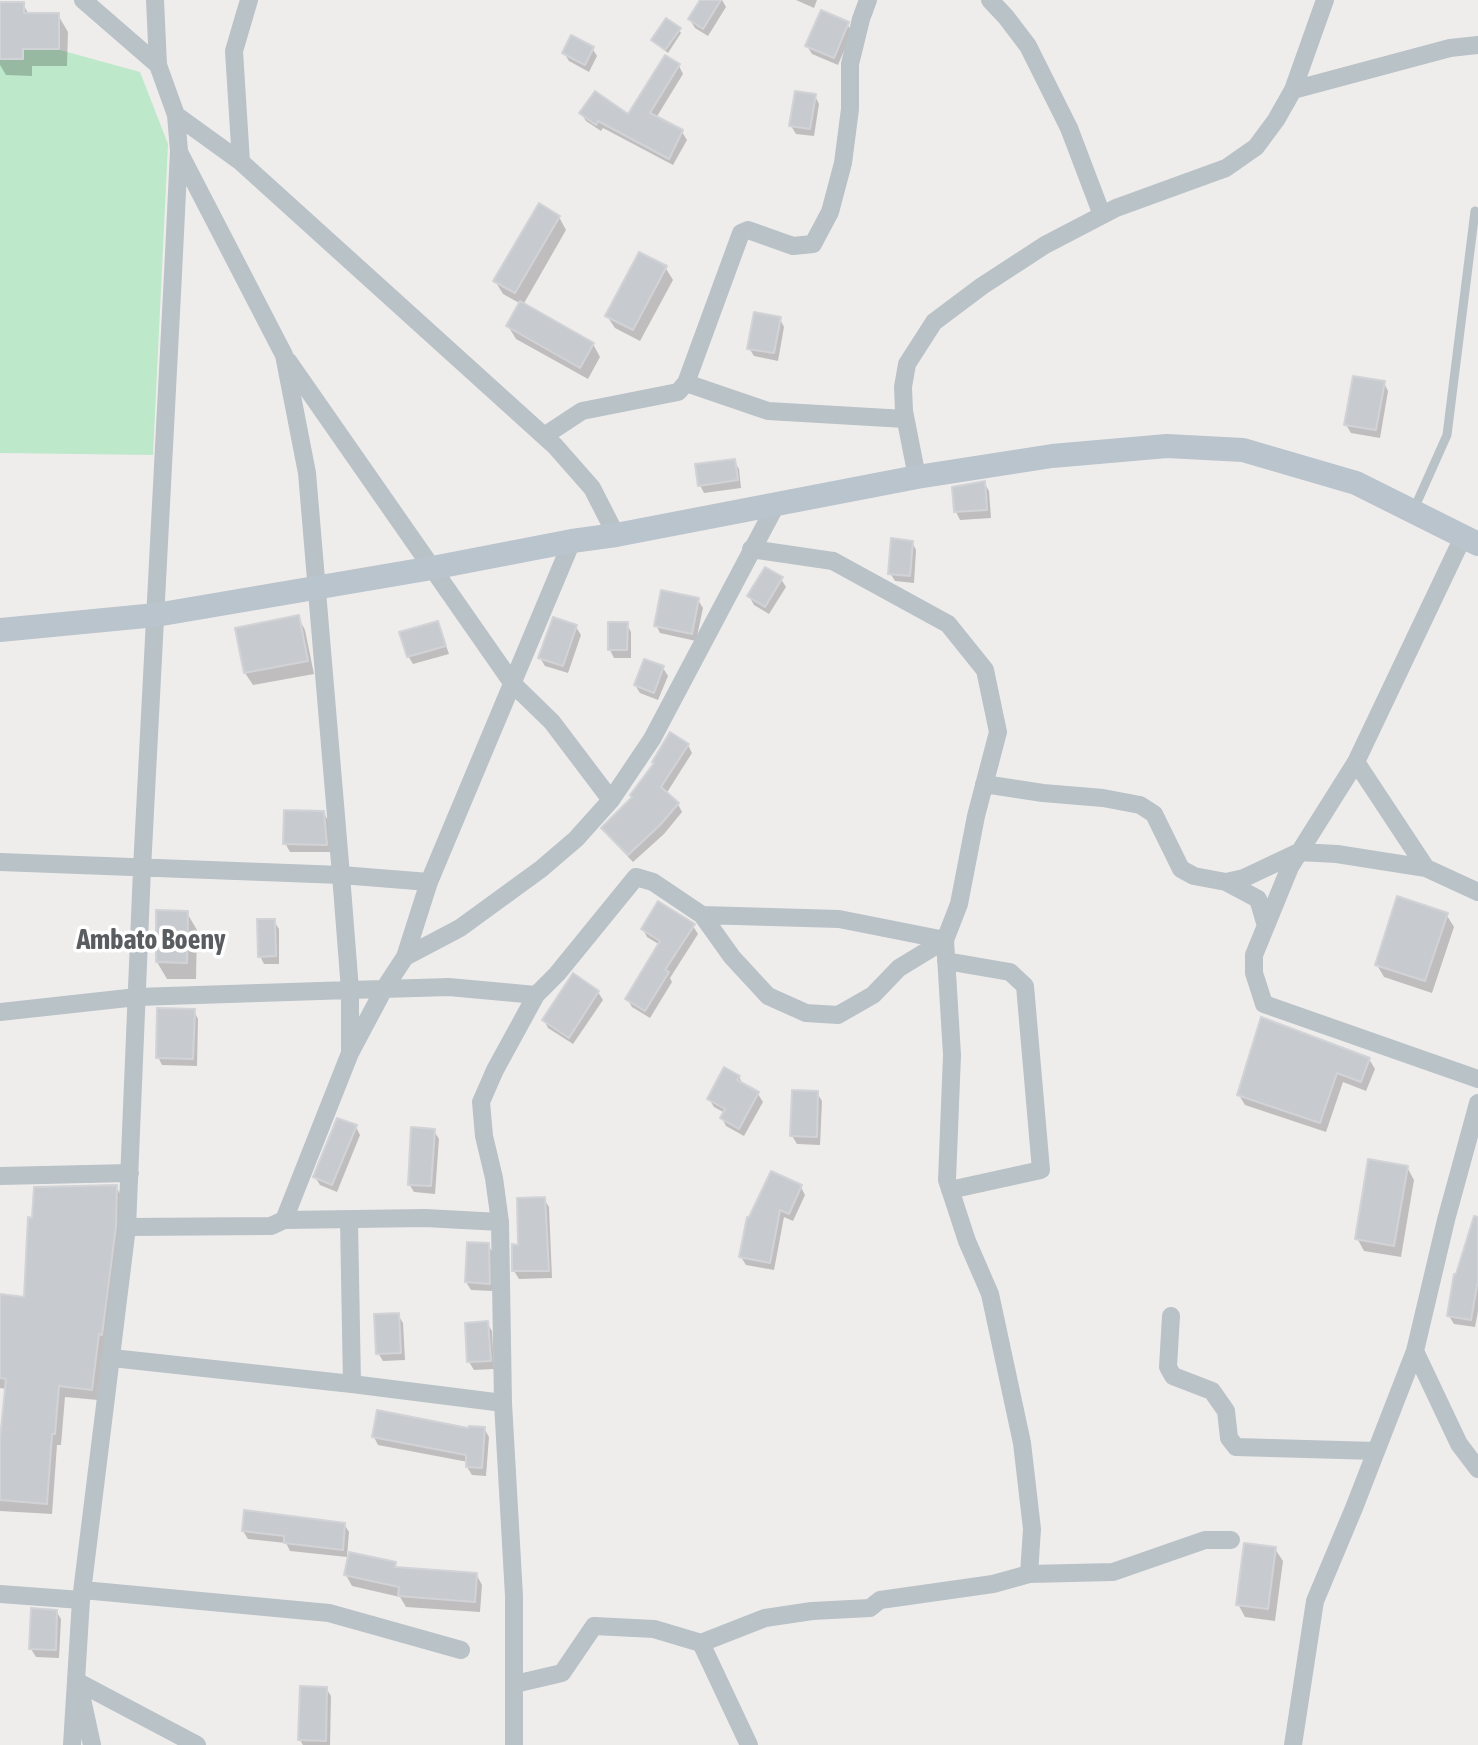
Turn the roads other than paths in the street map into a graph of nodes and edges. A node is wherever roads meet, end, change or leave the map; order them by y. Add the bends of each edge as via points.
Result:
1 (83, 0) edge
2 (155, 0) edge
3 (249, 0) edge
4 (868, 0) edge
5 (990, 0) edge
6 (1325, 0) edge
7 (1478, 45) edge
8 (158, 65) junction
9 (1293, 90) junction
10 (176, 115) junction
11 (179, 151) junction
12 (241, 162) junction
13 (1475, 211) dead end
14 (1102, 215) junction
15 (284, 355) junction
16 (686, 383) junction
17 (905, 419) junction
18 (544, 436) junction
19 (917, 477) junction
20 (777, 503) junction
21 (1413, 513) junction
22 (616, 535) junction
23 (572, 541) junction
24 (1470, 541) edge
25 (751, 549) junction
26 (432, 568) junction
27 (317, 587) junction
28 (156, 615) junction
29 (0, 630) edge
30 (513, 684) junction
31 (1356, 762) junction
32 (984, 784) junction
33 (611, 800) junction
34 (1299, 852) junction
35 (0, 862) edge
36 (1426, 868) junction
37 (142, 869) junction
38 (341, 875) junction
39 (429, 882) junction
40 (1226, 882) junction
41 (1478, 892) edge
42 (702, 915) junction
43 (1266, 926) junction
44 (946, 940) junction
45 (405, 957) junction
46 (946, 961) junction
47 (384, 989) junction
48 (350, 990) junction
49 (536, 995) junction
50 (137, 997) junction
51 (0, 1012) edge
52 (350, 1053) junction
53 (1478, 1079) edge
54 (1478, 1103) edge
55 (130, 1173) junction
56 (0, 1175) edge
57 (950, 1190) junction
58 (284, 1220) junction
59 (349, 1220) junction
60 (500, 1222) junction
61 (127, 1227) junction
62 (1171, 1315) dead end
63 (1415, 1350) junction
64 (112, 1358) junction
65 (352, 1384) junction
66 (503, 1403) junction
67 (1376, 1451) junction
68 (1478, 1469) edge
69 (1231, 1540) dead end
70 (1029, 1574) junction
71 (0, 1594) edge
72 (82, 1595) junction
73 (701, 1643) junction
74 (461, 1650) dead end
75 (78, 1682) junction
76 (515, 1684) junction
77 (72, 1745) edge
78 (92, 1745) edge
79 (197, 1745) edge
80 (513, 1745) edge
81 (749, 1745) edge
82 (1293, 1745) edge

1 - 8 street
2 - 8 street
3 - 12 street via 234,51
4 - 16 street via 850,64 843,163 830,212 813,244 793,246 748,230 741,233
5 - 14 street via 1028,46 1069,128
6 - 9 street
7 - 9 street via 1450,48
8 - 10 street
9 - 14 street via 1256,147 1226,168
10 - 11 street
10 - 12 street
11 - 15 street
11 - 28 street
12 - 18 street
13 - 21 lane via 1447,436
14 - 17 street via 1045,245 934,322 907,364
15 - 26 street
15 - 27 street via 307,473
16 - 17 street via 768,411
16 - 18 street via 678,392 583,411
17 - 19 street
18 - 22 street via 592,488
19 - 20 street
19 - 21 street via 1052,456 1167,446 1243,450 1356,483
20 - 22 street
20 - 25 street
21 - 24 street
22 - 23 street
23 - 26 street
23 - 30 street
24 - 31 street
25 - 32 street via 833,561 948,624 985,670 998,732
25 - 33 street via 652,738
26 - 27 street
26 - 30 street
27 - 28 street
27 - 38 street
28 - 29 street
28 - 37 street
30 - 33 street via 552,722
30 - 39 street
31 - 34 street
31 - 36 street
32 - 40 street via 1140,805 1154,814 1181,869
32 - 44 street via 959,904
33 - 45 street via 541,869 460,928
34 - 36 street
34 - 40 street
34 - 43 street
35 - 37 street
36 - 41 street
37 - 38 street
37 - 50 street
38 - 39 street
38 - 48 street
39 - 45 street
40 - 43 street via 1258,899
42 - 44 street via 839,919
42 - 44 street via 768,996 806,1013 838,1014 873,995 899,968
42 - 49 street via 653,882 636,877
43 - 53 street via 1254,955 1254,973 1264,1004
44 - 46 street
45 - 47 street
46 - 57 street via 952,1055
46 - 57 street via 1010,972 1025,986 1041,1170
47 - 48 street
47 - 49 street via 449,987
47 - 52 street
48 - 50 street
48 - 52 street
49 - 60 street via 481,1102
50 - 51 street
50 - 55 street
52 - 58 street
54 - 63 street
55 - 56 street
55 - 61 street
57 - 70 street via 990,1294 1022,1443 1032,1529
58 - 59 street
58 - 61 street via 271,1226
59 - 60 street
59 - 65 street
60 - 66 street
61 - 64 street
62 - 67 street via 1168,1367 1173,1376 1212,1391 1226,1411 1229,1438 1236,1447
63 - 67 street
63 - 68 street via 1459,1444
64 - 65 street
64 - 72 street
65 - 66 street
66 - 76 street
67 - 82 street via 1315,1601
69 - 70 street via 1205,1540 1113,1572
70 - 73 street via 993,1584 880,1600 870,1608 765,1618
71 - 72 street
72 - 74 street via 329,1613
72 - 75 street
73 - 76 street via 654,1629 594,1626 562,1673
73 - 81 street
75 - 77 street
75 - 78 street
75 - 79 street
76 - 80 street

